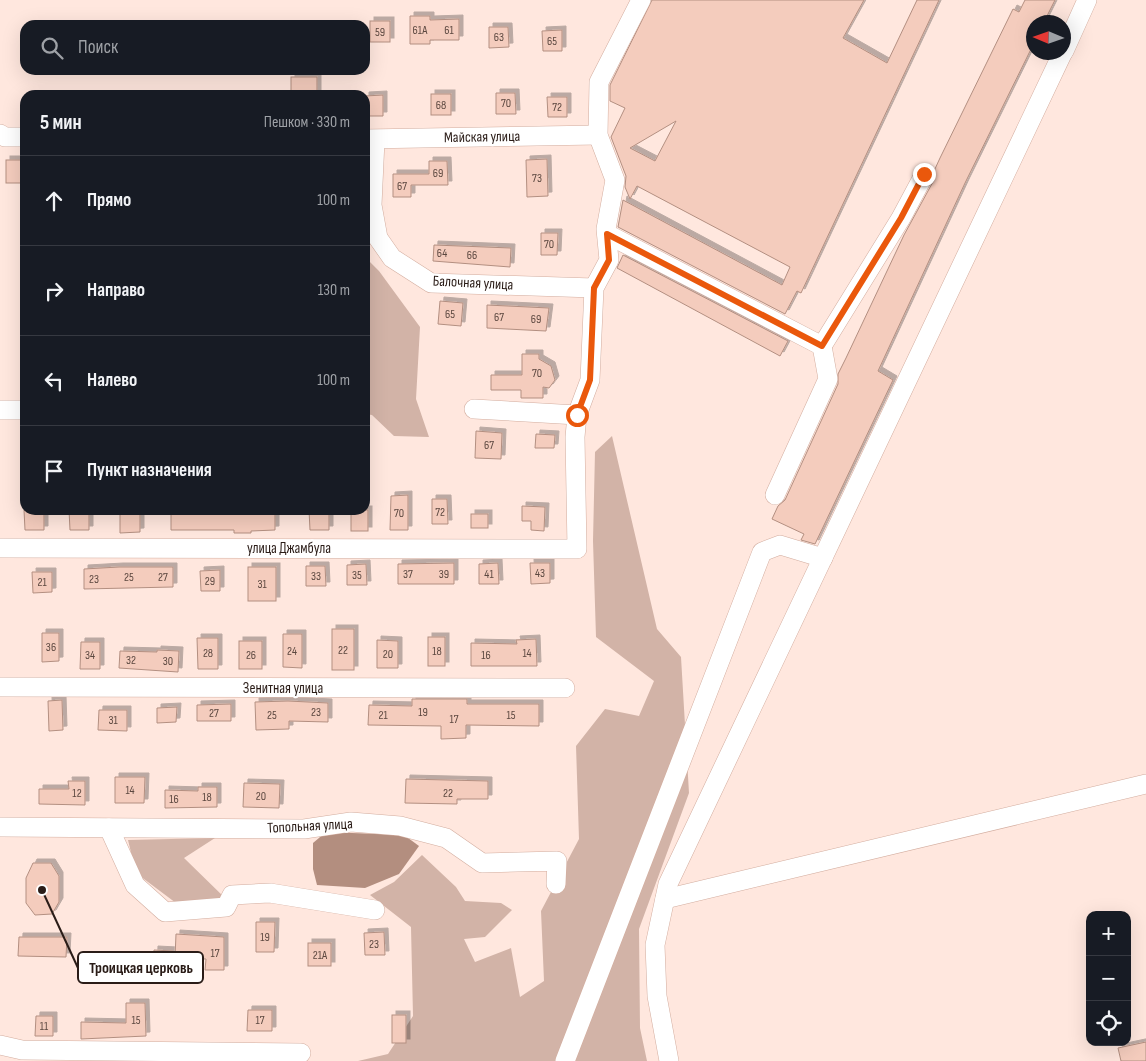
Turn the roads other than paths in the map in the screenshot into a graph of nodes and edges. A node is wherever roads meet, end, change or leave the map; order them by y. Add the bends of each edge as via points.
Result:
1 (641, 0) edge
2 (1088, 0) edge
3 (1071, 35) edge
4 (1059, 60) edge
5 (0, 134) edge
6 (598, 135) junction
7 (20, 137) edge
8 (370, 140) edge
9 (924, 174) dead end
10 (607, 234) junction
11 (594, 288) junction
12 (822, 346) junction
13 (474, 409) dead end
14 (0, 410) edge
15 (20, 410) edge
16 (577, 415) junction
17 (775, 495) dead end
18 (0, 548) edge
19 (823, 558) junction
20 (0, 687) edge
21 (565, 688) dead end
22 (1146, 784) edge
23 (0, 827) edge
24 (109, 828) junction
25 (556, 884) dead end
26 (665, 899) junction
27 (375, 910) dead end
28 (0, 1044) edge
29 (301, 1053) dead end
30 (565, 1061) edge
31 (668, 1061) edge

1 - 6 street via 599,82
2 - 3 street
4 - 19 street
5 - 7 street
6 - 8 street, Майская улица
6 - 10 street via 615,180
8 - 11 street, Балочная улица via 372,205 378,238 392,258 431,283
9 - 12 street via 901,218
10 - 11 street via 609,260
10 - 12 street
11 - 16 street via 590,380
12 - 17 street via 828,379
13 - 16 street
14 - 15 street
16 - 18 street, улица Джамбула via 577,549
19 - 26 street via 668,884
19 - 30 street via 780,544 762,552
20 - 21 street, Зенитная улица
22 - 26 street
23 - 24 street, Топольная улица
24 - 25 street, Топольная улица via 304,829 351,822 400,826 446,838 482,863 558,861
24 - 27 street via 136,885 165,912 226,907 232,895 270,893
26 - 31 street via 654,945 657,996
28 - 29 street via 22,1050

